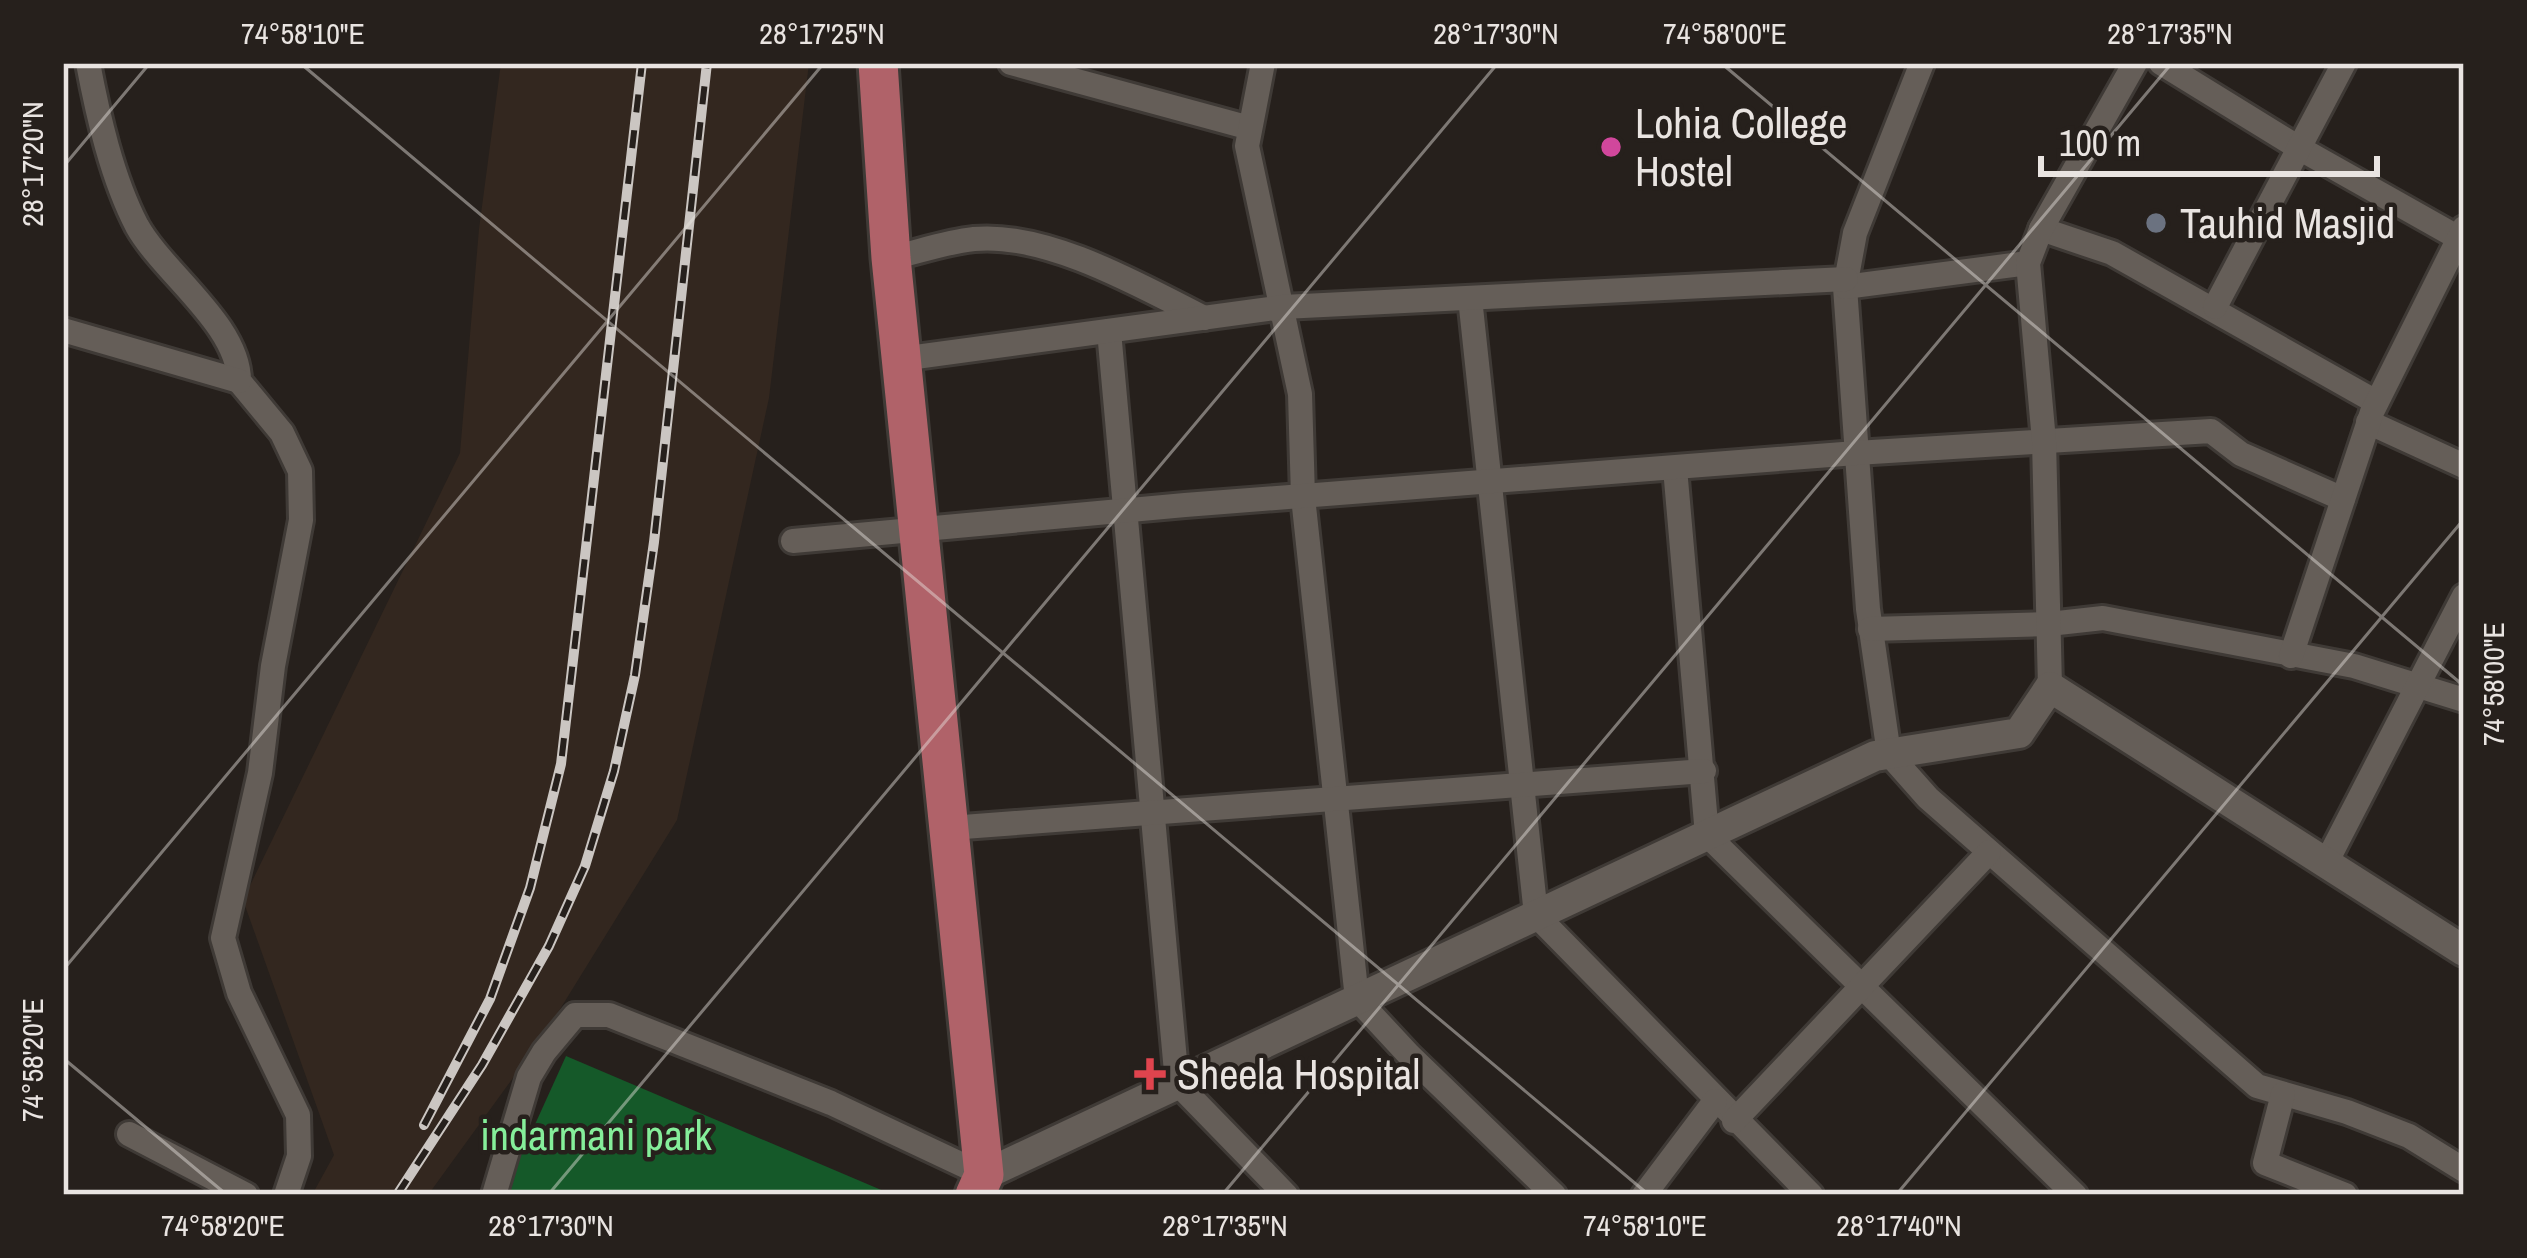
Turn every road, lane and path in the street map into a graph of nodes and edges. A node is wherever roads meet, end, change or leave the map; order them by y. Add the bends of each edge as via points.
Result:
1 (88, 63) edge
2 (878, 63) edge
3 (1010, 63) edge
4 (1263, 63) edge
5 (1922, 63) edge
6 (2135, 63) edge
7 (2161, 63) edge
8 (2344, 63) edge
9 (1250, 128) junction
10 (2299, 148) junction
11 (2041, 229) junction
12 (2462, 236) edge
13 (891, 258) junction
14 (2028, 263) junction
15 (1845, 283) junction
16 (1470, 298) junction
17 (1283, 307) junction
18 (2215, 307) junction
19 (1204, 318) junction
20 (63, 330) edge
21 (1109, 331) junction
22 (901, 359) junction
23 (238, 381) junction
24 (2372, 412) junction
25 (2044, 441) junction
26 (1856, 453) junction
27 (2464, 466) edge
28 (1675, 468) junction
29 (1493, 483) junction
30 (1303, 497) junction
31 (2343, 499) junction
32 (1127, 511) junction
33 (919, 530) junction
34 (793, 542) dead end
35 (2464, 596) edge
36 (2049, 624) junction
37 (1870, 628) junction
38 (2291, 656) junction
39 (2417, 683) junction
40 (2050, 688) junction
41 (2464, 700) edge
42 (1888, 754) junction
43 (1704, 771) junction
44 (1524, 784) junction
45 (1335, 799) junction
46 (1152, 812) junction
47 (950, 828) junction
48 (1707, 835) junction
49 (1989, 852) junction
50 (2325, 865) junction
51 (1536, 915) junction
52 (2464, 951) edge
53 (1858, 987) junction
54 (1358, 999) junction
55 (1177, 1083) junction
56 (2283, 1094) junction
57 (1715, 1100) junction
58 (1734, 1121) junction
59 (129, 1134) dead end
60 (2464, 1170) edge
61 (980, 1185) edge
62 (246, 1195) edge
63 (286, 1195) edge
64 (494, 1195) edge
65 (1286, 1195) edge
66 (1554, 1195) edge
67 (1644, 1195) edge
68 (1811, 1195) edge
69 (2075, 1195) edge
70 (2345, 1195) edge

1 - 23 street via 139,229 222,332 239,362
2 - 13 highway
3 - 9 street
4 - 9 street
5 - 15 street via 1855,233
6 - 11 street
7 - 10 street
8 - 10 street
9 - 17 street via 1247,146
10 - 12 street
10 - 18 street
11 - 14 street
11 - 18 street via 2113,253
12 - 24 street
13 - 19 street via 976,239 1035,244
13 - 22 highway
14 - 15 street
14 - 25 street
15 - 16 street
15 - 26 street
16 - 17 street
16 - 29 street
17 - 19 street
17 - 30 street via 1300,394
18 - 24 street
19 - 21 street
20 - 23 street
21 - 22 street
21 - 32 street
22 - 33 highway
23 - 63 street via 282,434 300,471 301,520 260,773 223,938 239,993 298,1115 299,1156
24 - 27 street
24 - 31 street
25 - 26 street
25 - 31 street via 2211,431 2241,454
25 - 36 street
26 - 28 street
26 - 37 street
28 - 29 street
28 - 43 street
29 - 30 street
29 - 44 street
30 - 32 street
30 - 45 street
31 - 38 street
32 - 33 street
32 - 46 street
33 - 34 street
33 - 47 highway
35 - 39 street
36 - 37 street
36 - 38 street via 2103,617
36 - 40 street
37 - 42 street
38 - 39 street
39 - 41 street
39 - 50 street
40 - 42 street via 2019,733
40 - 50 street
42 - 48 street
42 - 49 street
43 - 44 street
43 - 48 street
44 - 45 street
44 - 51 street
45 - 46 street
45 - 54 street
46 - 47 street
46 - 55 street
47 - 61 highway
48 - 51 street
48 - 53 street
49 - 53 street
49 - 56 street via 2257,1086
50 - 52 street
51 - 54 street
51 - 57 street
53 - 58 street
53 - 69 street
54 - 55 street
54 - 66 street
55 - 61 street
55 - 65 street
56 - 60 street via 2410,1136
56 - 70 street via 2265,1162
57 - 58 street
57 - 67 street
58 - 68 street
59 - 62 street
61 - 64 street via 831,1103 609,1016 575,1015 530,1077

